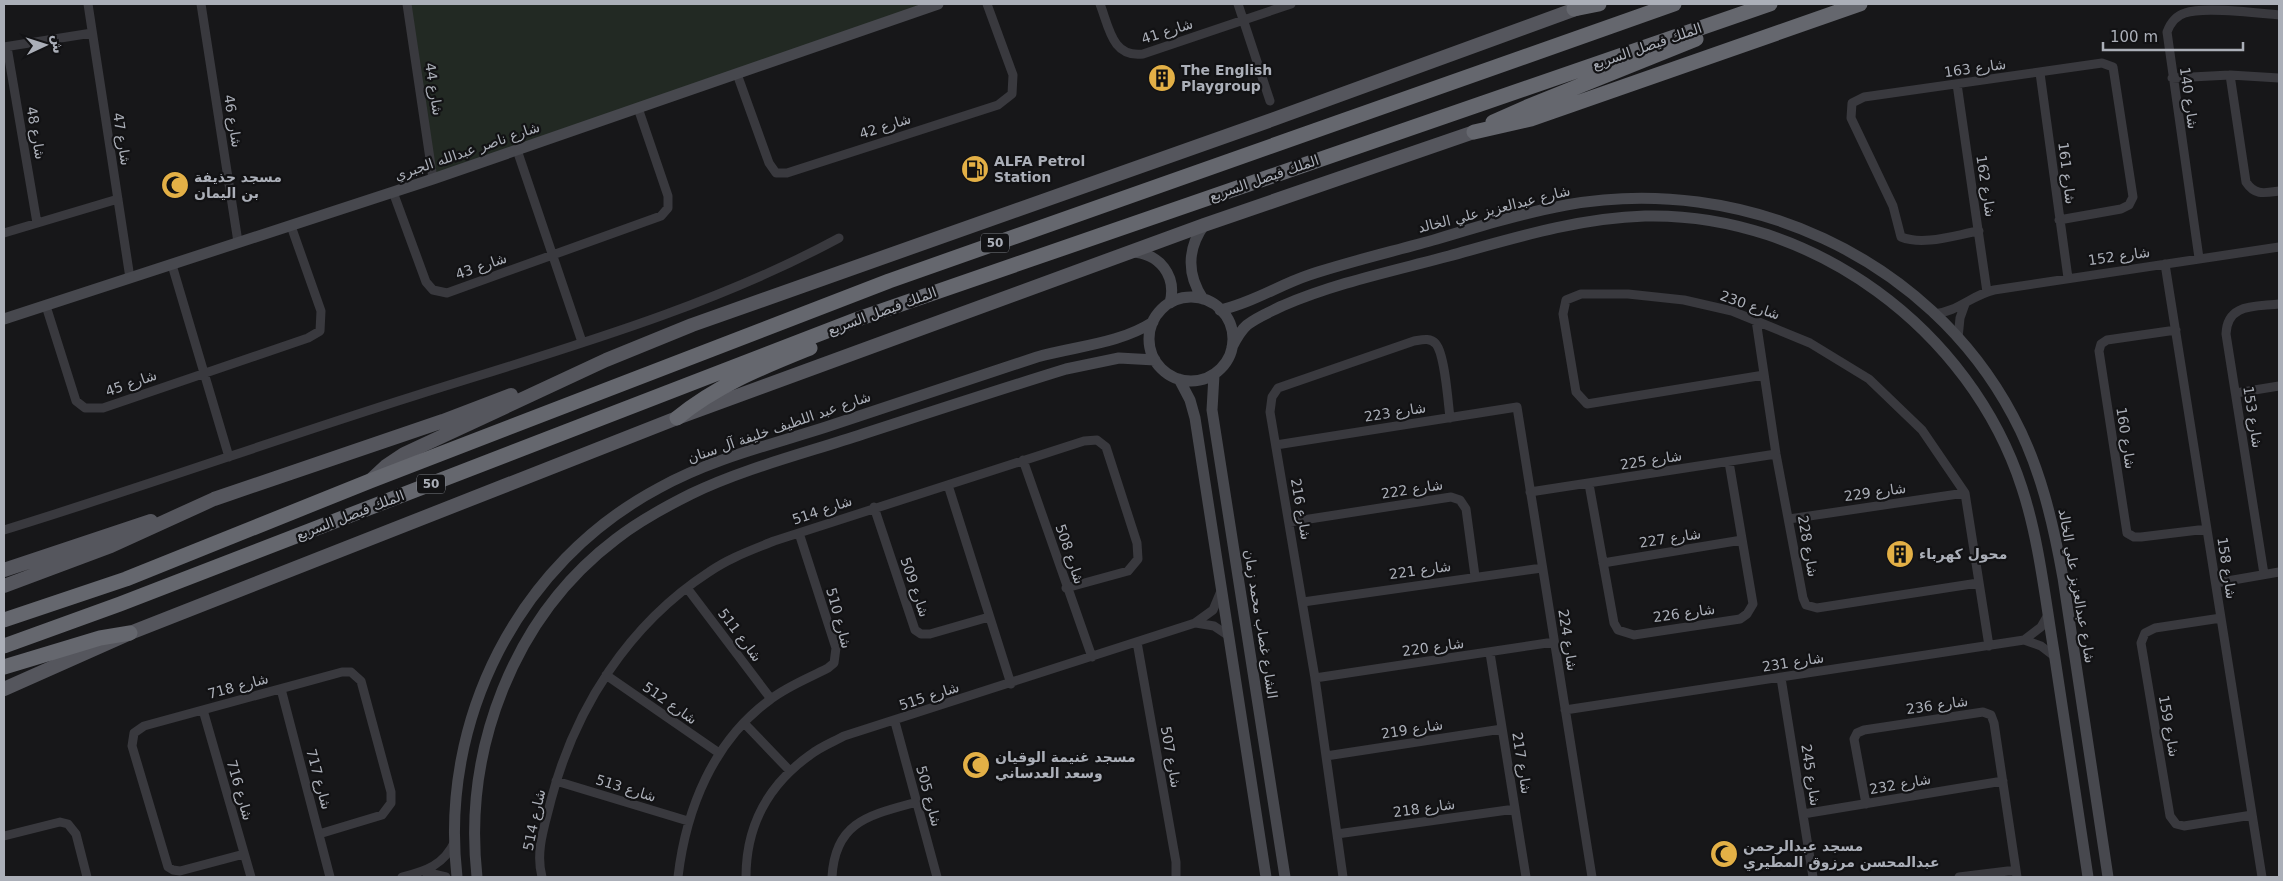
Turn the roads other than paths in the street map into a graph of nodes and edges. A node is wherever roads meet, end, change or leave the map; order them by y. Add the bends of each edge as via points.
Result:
1 (88, 4) edge
2 (201, 4) edge
3 (407, 4) edge
4 (938, 4) edge
5 (988, 4) edge
6 (1100, 4) edge
7 (1238, 4) edge
8 (1291, 4) edge
9 (1592, 4) edge
10 (1599, 4) edge
11 (1674, 4) edge
12 (1770, 4) edge
13 (1860, 4) edge
14 (1574, 10) junction
15 (2279, 15) edge
16 (1243, 20) junction
17 (92, 33) junction
18 (5, 47) edge
19 (2040, 73) junction
20 (737, 74) junction
21 (2230, 75) junction
22 (2172, 78) junction
23 (2279, 78) edge
24 (1957, 84) junction
25 (1270, 101) dead end
26 (638, 108) junction
27 (1474, 132) junction
28 (517, 150) junction
29 (433, 179) junction
30 (2279, 191) edge
31 (393, 192) junction
32 (118, 200) junction
33 (2059, 220) junction
34 (37, 224) junction
35 (1204, 225) junction
36 (291, 226) junction
37 (1979, 231) junction
38 (4, 233) edge
39 (839, 238) dead end
40 (238, 242) junction
41 (2279, 247) edge
42 (1132, 252) junction
43 (552, 256) junction
44 (2199, 258) junction
45 (2165, 264) junction
46 (172, 265) junction
47 (130, 278) junction
48 (2068, 278) junction
49 (1987, 292) junction
50 (1203, 299) junction
51 (1170, 303) junction
52 (1966, 304) junction
53 (2279, 304) edge
54 (46, 306) junction
55 (1220, 310) junction
56 (1934, 314) junction
57 (4, 319) edge
58 (858, 319) junction
59 (1756, 320) junction
60 (1153, 322) junction
61 (2176, 330) junction
62 (1958, 338) junction
63 (582, 342) junction
64 (1232, 348) junction
65 (1155, 360) junction
66 (204, 372) junction
67 (1214, 375) junction
68 (1764, 375) junction
69 (564, 379) junction
70 (1179, 379) junction
71 (2279, 386) edge
72 (2236, 393) junction
73 (1517, 407) joint
74 (677, 418) junction
75 (1450, 418) junction
76 (828, 426) junction
77 (1276, 445) junction
78 (1776, 454) junction
79 (229, 457) junction
80 (1023, 460) junction
81 (1728, 462) junction
82 (773, 463) junction
83 (370, 481) junction
84 (1589, 484) junction
85 (948, 486) junction
86 (1530, 492) junction
87 (1965, 493) junction
88 (874, 507) junction
89 (171, 517) junction
90 (1789, 519) junction
91 (1290, 522) junction
92 (2207, 529) junction
93 (4, 530) edge
94 (799, 533) junction
95 (1742, 540) junction
96 (1603, 562) junction
97 (1542, 568) junction
98 (4, 570) edge
99 (2279, 572) edge
100 (2264, 574) junction
101 (1475, 576) junction
102 (1978, 583) junction
103 (2216, 583) junction
104 (4, 586) edge
105 (687, 588) junction
106 (1066, 588) junction
107 (1222, 590) junction
108 (1302, 602) junction
109 (2048, 615) junction
110 (989, 616) junction
111 (2221, 618) junction
112 (4, 620) edge
113 (1196, 623) junction
114 (130, 633) junction
115 (1229, 636) junction
116 (2024, 640) junction
117 (1137, 642) junction
118 (1554, 642) junction
119 (4, 646) edge
120 (1989, 646) junction
121 (1490, 653) junction
122 (2054, 656) junction
123 (1092, 657) junction
124 (4, 667) edge
125 (606, 675) junction
126 (1315, 678) junction
127 (1781, 678) junction
128 (1011, 684) junction
129 (4, 689) edge
130 (280, 689) junction
131 (771, 699) junction
132 (204, 710) junction
133 (1565, 710) junction
134 (895, 722) junction
135 (744, 723) junction
136 (1502, 729) junction
137 (719, 753) junction
138 (1326, 756) junction
139 (2090, 759) junction
140 (2071, 763) junction
141 (790, 771) junction
142 (2093, 778) junction
143 (2073, 780) junction
144 (556, 781) junction
145 (2002, 781) junction
146 (917, 802) junction
147 (1866, 804) junction
148 (1515, 809) junction
149 (1803, 814) junction
150 (2252, 815) junction
151 (688, 821) junction
152 (319, 834) junction
153 (1337, 834) junction
154 (4, 836) edge
155 (455, 842) junction
156 (244, 854) junction
157 (423, 872) junction
158 (2016, 874) edge
159 (87, 877) edge
160 (251, 877) edge
161 (330, 877) edge
162 (402, 877) edge
163 (446, 877) edge
164 (457, 877) edge
165 (477, 877) edge
166 (542, 877) edge
167 (678, 877) edge
168 (746, 877) edge
169 (832, 877) edge
170 (937, 877) edge
171 (1176, 877) edge
172 (1266, 877) edge
173 (1285, 877) edge
174 (1342, 877) edge
175 (1526, 877) edge
176 (1591, 877) edge
177 (1813, 877) edge
178 (1959, 877) edge
179 (2088, 877) edge
180 (2108, 877) edge
181 (2262, 877) edge

1 - 17 street, شارع 47
2 - 40 street, شارع 46
3 - 29 street, شارع 44
4 - 20 street, شارع ناصر عبدالله الجبري
5 - 20 street, شارع 42 via 1013,75 1012,94 998,104 786,173 776,173 769,163
6 - 16 street, شارع 41 via 1117,47 1133,56
7 - 16 street
8 - 16 street, شارع 41
9 - 14 main road, الملك فيصل السريع
10 - 14 highway
11 - 83 highway, الملك فيصل السريع / 50 via 889,281
12 - 27 highway via 1732,24 1527,107
12 - 58 highway, الملك فيصل السريع / 50
13 - 27 highway via 1531,119
14 - 69 main road, الملك فيصل السريع via 726,312
15 - 22 street, شارع 140 via 2196,11 2180,15 2167,32
16 - 25 street
17 - 18 street, شارع 48
17 - 32 street, شارع 47
18 - 34 street, شارع 48
19 - 24 street, شارع 163
19 - 33 street, شارع 161
19 - 33 street, شارع 163 via 2102,63 2112,67 2133,197 2129,205 2121,209
20 - 26 street, شارع ناصر عبدالله الجبري
21 - 22 street
21 - 23 street
21 - 30 street via 2246,182 2259,193
22 - 44 street, شارع 140
24 - 37 street, شارع 162
24 - 37 street, شارع 163 via 1864,97 1852,103 1852,118 1893,206 1901,236 1908,240 1921,240
26 - 28 street, شارع ناصر عبدالله الجبري
26 - 43 street, شارع 43 via 668,196 668,208 651,221
27 - 35 main road, الملك فيصل السريع
28 - 29 street, شارع ناصر عبدالله الجبري
28 - 43 street
29 - 31 street, شارع ناصر عبدالله الجبري
31 - 36 street, شارع ناصر عبدالله الجبري
31 - 43 street, شارع 43 via 426,282 433,290 448,292
32 - 34 street
32 - 47 street, شارع 47
33 - 48 street, شارع 161
34 - 38 street
35 - 42 main road, الملك فيصل السريع
35 - 50 street via 1193,246 1190,262 1195,285
36 - 40 street, شارع ناصر عبدالله الجبري
36 - 66 street, شارع 45 via 321,311 320,331 308,338
37 - 49 street, شارع 162
39 - 63 street via 740,286
40 - 46 street, شارع ناصر عبدالله الجبري
41 - 44 street, شارع 152
42 - 51 street via 1151,256 1167,270 1172,283
42 - 74 main road, الملك فيصل السريع
43 - 63 street
44 - 45 street, شارع 152
45 - 48 street, شارع 152
45 - 61 street, شارع 158
46 - 47 street, شارع ناصر عبدالله الجبري
46 - 66 street
47 - 54 street, شارع ناصر عبدالله الجبري
48 - 49 street, شارع 152
49 - 52 street, شارع 152
50 - 51 street via 1186,298
50 - 55 street
51 - 60 street
52 - 56 street, شارع 152
52 - 62 street via 1960,318
53 - 72 street, شارع 153 via 2240,310 2229,318 2226,334
54 - 57 street, شارع ناصر عبدالله الجبري
54 - 66 street, شارع 45 via 76,400 85,408 103,408
55 - 56 street, شارع عبدالعزيز علي الخالد via 1247,303 1310,275 1517,216 1588,202 1648,197 1726,206 1768,216 1814,233 1876,267
55 - 64 street via 1230,323
56 - 62 street, شارع عبدالعزيز علي الخالد
58 - 74 highway via 829,339 728,383
58 - 119 highway, الملك فيصل السريع / 50
59 - 68 street, شارع 228
59 - 68 street, شارع 230 via 1684,300 1628,294 1573,296 1566,300 1563,314 1576,392 1587,404
59 - 87 street, شارع 230 via 1810,343 1868,379 1922,430
60 - 65 street via 1150,341
60 - 76 street, شارع عبد اللطيف خليفة آل سنان via 1123,337 1037,357
61 - 92 street, شارع 158
61 - 92 street, شارع 160 via 2107,340 2100,344 2099,351 2128,533 2141,537
62 - 139 street, شارع عبدالعزيز علي الخالد via 2003,398 2036,467 2058,555
63 - 79 street
64 - 67 street via 1228,359
64 - 109 street via 1242,330 1254,320 1304,297 1548,229 1620,218 1666,217 1723,224 1769,236 1820,256 1879,292 1923,329 1966,379 2001,435 2022,488
65 - 70 street via 1162,369
65 - 82 street via 1119,358 1066,369
66 - 79 street
67 - 70 street via 1197,381
67 - 173 street, الشارع غصاب محمد زمان via 1212,410
68 - 78 street, شارع 228
69 - 83 main road, الملك فيصل السريع via 404,454
69 - 89 main road via 240,489
70 - 107 street via 1195,418
71 - 72 street
72 - 100 street, شارع 153
73 - 75 street, شارع 223
73 - 86 street, شارع 224
74 - 114 main road, الملك فيصل السريع
75 - 77 street, شارع 223
75 - 77 street, شارع 216 via 1441,354 1435,343 1426,339 1278,388 1272,397 1270,412
76 - 82 street via 826,440 794,450
76 - 155 street, شارع عبد اللطيف خليفة آل سنان via 721,460 671,481 606,522 561,562 512,626 483,683 461,758
77 - 91 street, شارع 216
78 - 81 street, شارع 225
78 - 90 street, شارع 228
79 - 93 street
80 - 85 street, شارع 514
80 - 106 street, شارع 508
80 - 106 street, شارع 514 via 1084,441 1097,440 1106,447 1137,543 1138,559 1128,571
81 - 84 street, شارع 225
81 - 95 street, شارع 226
82 - 165 street via 712,484 633,527 587,564 539,621 502,692 483,753 475,814
83 - 112 highway, الملك فيصل السريع / 50 via 126,579
84 - 86 street, شارع 225
84 - 96 street, شارع 226
85 - 88 street, شارع 514
85 - 110 street
86 - 97 street, شارع 224
87 - 90 street, شارع 229
87 - 102 street, شارع 230
88 - 94 street, شارع 514
88 - 110 street, شارع 509 via 915,630 930,634
89 - 98 main road via 130,527
89 - 104 main road via 96,553
90 - 102 street, شارع 228 via 1806,605 1817,608
91 - 101 street, شارع 222 via 1451,497 1460,500 1466,509
91 - 108 street, شارع 216
92 - 103 street, شارع 158
94 - 105 street, شارع 514 via 745,552
94 - 131 street, شارع 510 via 836,648 836,658 828,668
95 - 96 street, شارع 227
95 - 96 street, شارع 226 via 1753,604 1740,619 1634,635 1618,630
97 - 101 street, شارع 221
97 - 118 street, شارع 224
99 - 100 street
100 - 103 street
101 - 108 street, شارع 221
102 - 120 street, شارع 230
103 - 111 street, شارع 158
105 - 125 street, شارع 514 via 639,630
105 - 131 street, شارع 511
106 - 123 street, شارع 508
107 - 113 street, شارع 515 via 1213,610
107 - 115 street
108 - 126 street, شارع 216
109 - 116 street, شارع 231 via 2041,628
109 - 122 street
110 - 128 street
111 - 150 street, شارع 158
111 - 150 street, شارع 159 via 2155,628 2145,634 2141,643 2170,816 2176,824 2184,826
113 - 115 street via 1214,626
113 - 117 street, شارع 515
114 - 124 highway via 100,638
114 - 129 main road, الملك فيصل السريع
115 - 172 street
116 - 120 street, شارع 231
116 - 122 street via 2041,646
117 - 123 street, شارع 515
117 - 171 street, شارع 507
118 - 121 street, شارع 220
118 - 133 street, شارع 224
120 - 127 street, شارع 231
121 - 126 street, شارع 220
121 - 136 street, شارع 217
122 - 140 street
123 - 128 street, شارع 515
125 - 137 street, شارع 512
125 - 144 street, شارع 514 via 573,736
126 - 138 street, شارع 216
127 - 133 street, شارع 231
127 - 149 street, شارع 245
128 - 134 street, شارع 515
130 - 132 street, شارع 718
130 - 152 street, شارع 717
130 - 152 street, شارع 718 via 346,672 359,677 363,686 391,792 391,803 382,815
131 - 135 street, شارع 510
132 - 156 street, شارع 716
132 - 156 street, شارع 718 via 140,727 132,737 132,746 168,867 180,871
133 - 176 street, شارع 224
134 - 141 street, شارع 515 via 844,736 811,754
134 - 146 street, شارع 505
135 - 137 street, شارع 510
135 - 141 street
136 - 138 street, شارع 219
136 - 148 street, شارع 217
137 - 151 street, شارع 510
138 - 153 street, شارع 216
139 - 140 street via 2081,764
139 - 142 street, شارع عبدالعزيز علي الخالد
140 - 143 street
141 - 168 street, شارع 515 via 771,793 755,820
142 - 143 street via 2084,776
142 - 180 street, شارع عبدالعزيز علي الخالد
143 - 179 street
144 - 151 street, شارع 513
144 - 166 street, شارع 514 via 539,845
145 - 147 street, شارع 232
145 - 147 street, شارع 236 via 1994,723 1991,715 1984,712 1864,730 1854,739
145 - 158 street, شارع 236
146 - 169 street via 876,814 856,824 841,839 833,858
146 - 170 street, شارع 505
147 - 149 street, شارع 232
148 - 153 street, شارع 218
148 - 175 street, شارع 217
149 - 177 street, شارع 245
150 - 181 street, شارع 158
151 - 167 street, شارع 510
152 - 161 street, شارع 717
153 - 174 street, شارع 216
154 - 159 street via 60,822 68,824 76,834
155 - 157 street via 442,861
155 - 164 street, شارع عبد اللطيف خليفة آل سنان
156 - 160 street, شارع 716
157 - 162 street
157 - 163 street
158 - 178 street

